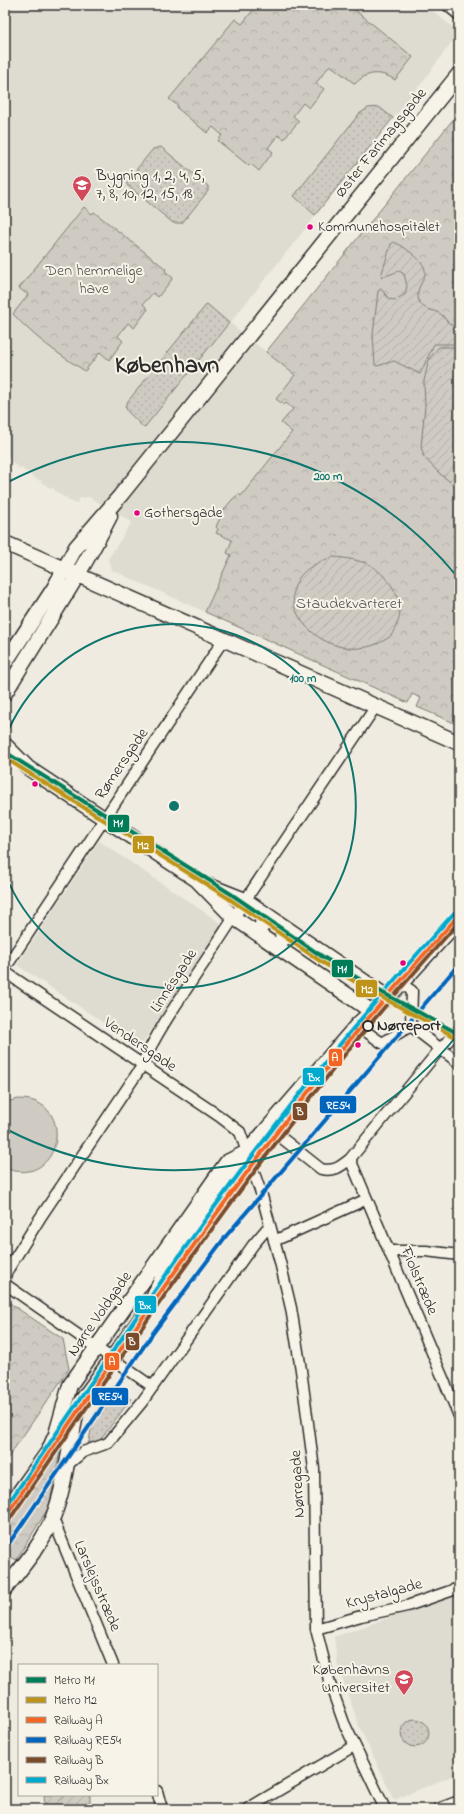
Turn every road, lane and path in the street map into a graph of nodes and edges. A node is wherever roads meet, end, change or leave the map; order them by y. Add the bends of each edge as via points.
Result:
1 (447, 5) edge
2 (459, 15) edge
3 (459, 74) edge
4 (120, 496) junction
5 (5, 543) edge
6 (64, 569) junction
7 (78, 575) junction
8 (224, 639) junction
9 (5, 663) edge
10 (5, 693) edge
11 (376, 706) junction
12 (459, 743) edge
13 (5, 744) edge
14 (5, 759) edge
15 (28, 768) junction
16 (104, 818) junction
17 (196, 880) junction
18 (245, 900) junction
19 (233, 917) junction
20 (459, 920) edge
21 (5, 966) edge
22 (5, 972) edge
23 (402, 984) junction
24 (387, 997) junction
25 (371, 1011) junction
26 (357, 1025) junction
27 (411, 1026) junction
28 (459, 1030) edge
29 (440, 1049) junction
30 (459, 1063) edge
31 (142, 1064) junction
32 (278, 1135) dead end
33 (247, 1152) junction
34 (350, 1159) junction
35 (367, 1199) junction
36 (270, 1225) junction
37 (274, 1241) junction
38 (390, 1251) junction
39 (459, 1255) edge
40 (5, 1279) edge
41 (97, 1347) junction
42 (112, 1359) junction
43 (153, 1387) junction
44 (459, 1416) edge
45 (66, 1466) junction
46 (5, 1512) edge
47 (53, 1519) junction
48 (5, 1588) edge
49 (459, 1588) edge
50 (316, 1628) junction
51 (113, 1664) edge
52 (354, 1746) junction
53 (158, 1795) edge
54 (459, 1801) edge
55 (162, 1809) edge
56 (248, 1809) edge
57 (384, 1809) edge
58 (438, 1809) edge

1 - 2 street
3 - 4 street, Øster Farimagsgade
4 - 6 street, Øster Farimagsgade via 76,547
4 - 7 street, Øster Farimagsgade
5 - 6 street
6 - 7 street
6 - 9 street, Øster Farimagsgade
7 - 8 street
7 - 10 street, Øster Farimagsgade
8 - 11 street
8 - 16 street, Rømersgade
11 - 12 street
11 - 18 street, Linnésgade
13 - 15 street
14 - 15 street
15 - 16 street
16 - 17 street
16 - 21 street, Rømersgade
17 - 18 street
17 - 19 street
18 - 19 street, Linnésgade
18 - 24 street
19 - 25 street
19 - 31 street, Linnésgade via 164,1024
20 - 23 street, Nørre Voldgade
22 - 31 street, Vendersgade
23 - 24 street, Nørre Voldgade
23 - 27 street via 412,992
24 - 25 street, Nørre Voldgade
25 - 26 street, Nørre Voldgade
26 - 27 street via 382,1043
26 - 33 street, Nørre Voldgade
27 - 29 street
28 - 29 street
29 - 30 street
29 - 34 street
31 - 33 street, Vendersgade via 238,1129
31 - 40 street, Linnésgade via 40,1218 7,1271
32 - 34 street via 321,1169 330,1171 341,1167
33 - 36 street, Nørregade
33 - 41 street, Nørre Voldgade via 228,1162
33 - 42 street, Nørre Voldgade via 168,1265 149,1308
34 - 35 street, Fiolstræde
35 - 37 street
35 - 38 street, Fiolstræde
36 - 37 street, Nørregade
36 - 43 street via 253,1245
37 - 50 street, Nørregade via 291,1308 310,1438 315,1515
38 - 39 street via 426,1251
38 - 44 street, Fiolstræde
40 - 41 street, Linnésgade via 5,1284
41 - 42 street, Linnésgade
41 - 46 street, Nørre Voldgade via 70,1386 48,1452
42 - 43 street, Linnésgade
42 - 45 street, Nørre Voldgade via 80,1403
43 - 45 street via 108,1443 83,1452
45 - 47 street, Nørre Voldgade
47 - 48 street, Nørre Voldgade
47 - 51 street, Larslejsstræde
49 - 50 street, Krystalgade via 407,1606
50 - 52 street, Nørregade via 334,1695
52 - 56 street
52 - 57 street, Nørregade
53 - 55 street
54 - 58 street

